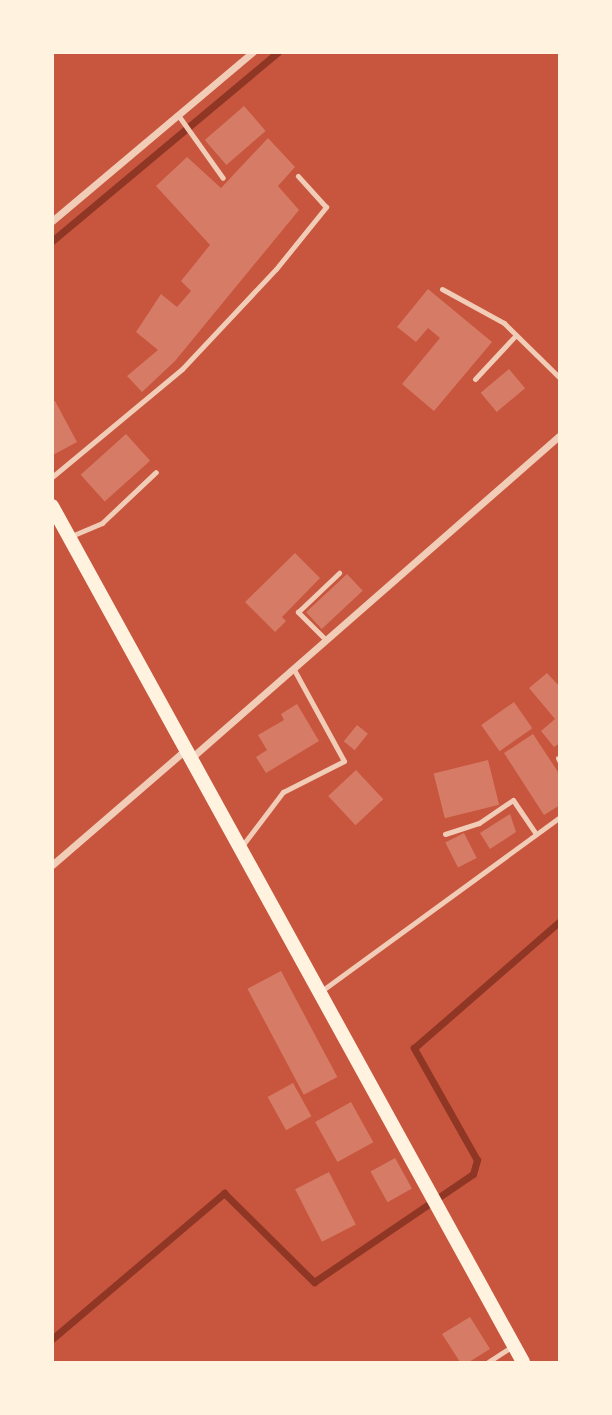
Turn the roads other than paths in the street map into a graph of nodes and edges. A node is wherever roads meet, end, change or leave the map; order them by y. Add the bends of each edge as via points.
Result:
1 (253, 52) edge
2 (178, 115) junction
3 (298, 176) dead end
4 (223, 178) dead end
5 (52, 221) edge
6 (442, 289) dead end
7 (516, 335) junction
8 (559, 378) edge
9 (475, 379) dead end
10 (559, 435) edge
11 (156, 472) dead end
12 (52, 478) edge
13 (52, 506) edge
14 (69, 537) junction
15 (339, 573) dead end
16 (326, 640) junction
17 (293, 668) junction
18 (187, 755) junction
19 (559, 817) edge
20 (445, 834) dead end
21 (536, 834) junction
22 (240, 848) junction
23 (52, 865) edge
24 (320, 992) junction
25 (514, 1345) junction
26 (488, 1363) edge
27 (523, 1363) edge

1 - 2 street
2 - 4 lane
2 - 5 street
3 - 12 lane via 326,207 276,269 182,369
6 - 7 lane via 504,323
7 - 8 lane
7 - 9 lane
10 - 16 street
11 - 14 lane via 102,523
13 - 14 main road
14 - 18 main road
15 - 16 lane via 298,612
16 - 17 street
17 - 18 street
17 - 22 lane via 344,761 283,792
18 - 22 main road
18 - 23 street
19 - 21 lane
20 - 21 lane via 479,823 513,800
21 - 24 lane
22 - 24 main road
24 - 25 main road
25 - 26 lane
25 - 27 main road

